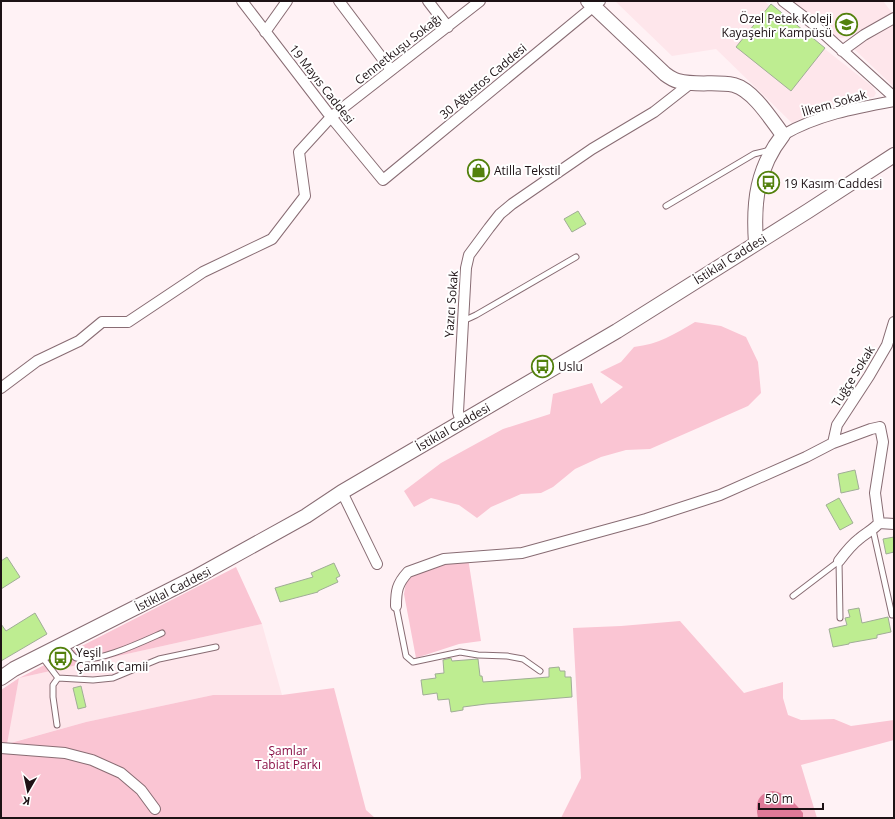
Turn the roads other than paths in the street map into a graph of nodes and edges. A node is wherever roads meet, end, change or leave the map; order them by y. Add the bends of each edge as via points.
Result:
1 (242, 1) edge
2 (287, 1) edge
3 (339, 1) edge
4 (428, 1) edge
5 (480, 1) edge
6 (783, 1) edge
7 (594, 3) edge
8 (894, 18) edge
9 (448, 27) junction
10 (265, 32) junction
11 (842, 51) junction
12 (391, 70) junction
13 (692, 84) junction
14 (894, 97) edge
15 (894, 101) edge
16 (331, 117) junction
17 (783, 135) junction
18 (773, 149) junction
19 (892, 159) edge
20 (383, 180) joint
21 (666, 206) dead end
22 (756, 243) junction
23 (576, 257) dead end
24 (463, 321) junction
25 (894, 322) edge
26 (1, 388) edge
27 (460, 422) junction
28 (833, 443) junction
29 (342, 492) junction
30 (894, 524) edge
31 (876, 526) junction
32 (839, 561) junction
33 (377, 564) dead end
34 (793, 596) dead end
35 (396, 606) joint
36 (892, 615) dead end
37 (840, 618) dead end
38 (162, 633) dead end
39 (64, 644) junction
40 (216, 647) dead end
41 (40, 656) junction
42 (8, 670) edge
43 (540, 670) dead end
44 (1, 678) edge
45 (58, 678) junction
46 (57, 725) dead end
47 (1, 748) edge
48 (155, 809) dead end

1 - 10 street, 19 Mayıs Caddesi
2 - 10 street
3 - 12 street
4 - 9 street
5 - 9 street, Cennetkuşu Sokağı
6 - 11 street
7 - 13 main road via 665,74 677,81
7 - 20 street, 30 Ağustos Caddesi
8 - 11 street
9 - 12 street, Cennetkuşu Sokağı
10 - 16 street, 19 Mayıs Caddesi
11 - 14 street
12 - 16 street, Cennetkuşu Sokağı
13 - 17 main road via 718,83 744,90 759,103
13 - 24 street, Yazıcı Sokak via 654,112 592,149 500,214 469,255
15 - 17 street, İlkem Sokak via 830,115
16 - 20 street, 19 Mayıs Caddesi
16 - 26 street, Cennetkuşu Sokağı via 299,152 305,196 272,239 203,272 128,322 102,322 79,341 37,361
17 - 18 main road
18 - 21 lane via 754,154
18 - 22 main road via 759,181 755,203
19 - 22 main road, İstiklal Caddesi
22 - 27 main road, İstiklal Caddesi via 616,331
23 - 24 lane
24 - 27 street, Yazıcı Sokak via 458,412
25 - 28 street, Tuğçe Sokak via 887,345 837,425
27 - 29 main road, İstiklal Caddesi
28 - 31 street via 880,427 883,442 875,493
28 - 35 street via 720,496 646,519 522,553 444,559 408,572 396,591
29 - 33 street
29 - 39 main road, İstiklal Caddesi via 306,516 201,575
30 - 31 street
31 - 32 street via 846,551
31 - 36 lane
32 - 34 lane
32 - 37 lane
35 - 43 lane via 406,656 413,662 460,652 523,659
38 - 39 lane via 103,656 82,659 75,657
39 - 41 main road, İstiklal Caddesi
40 - 45 lane via 159,659 113,678
41 - 42 main road, İstiklal Caddesi
41 - 45 lane
42 - 44 main road, İstiklal Caddesi
45 - 46 lane via 53,685
47 - 48 street via 65,753 92,760 121,773 141,790

